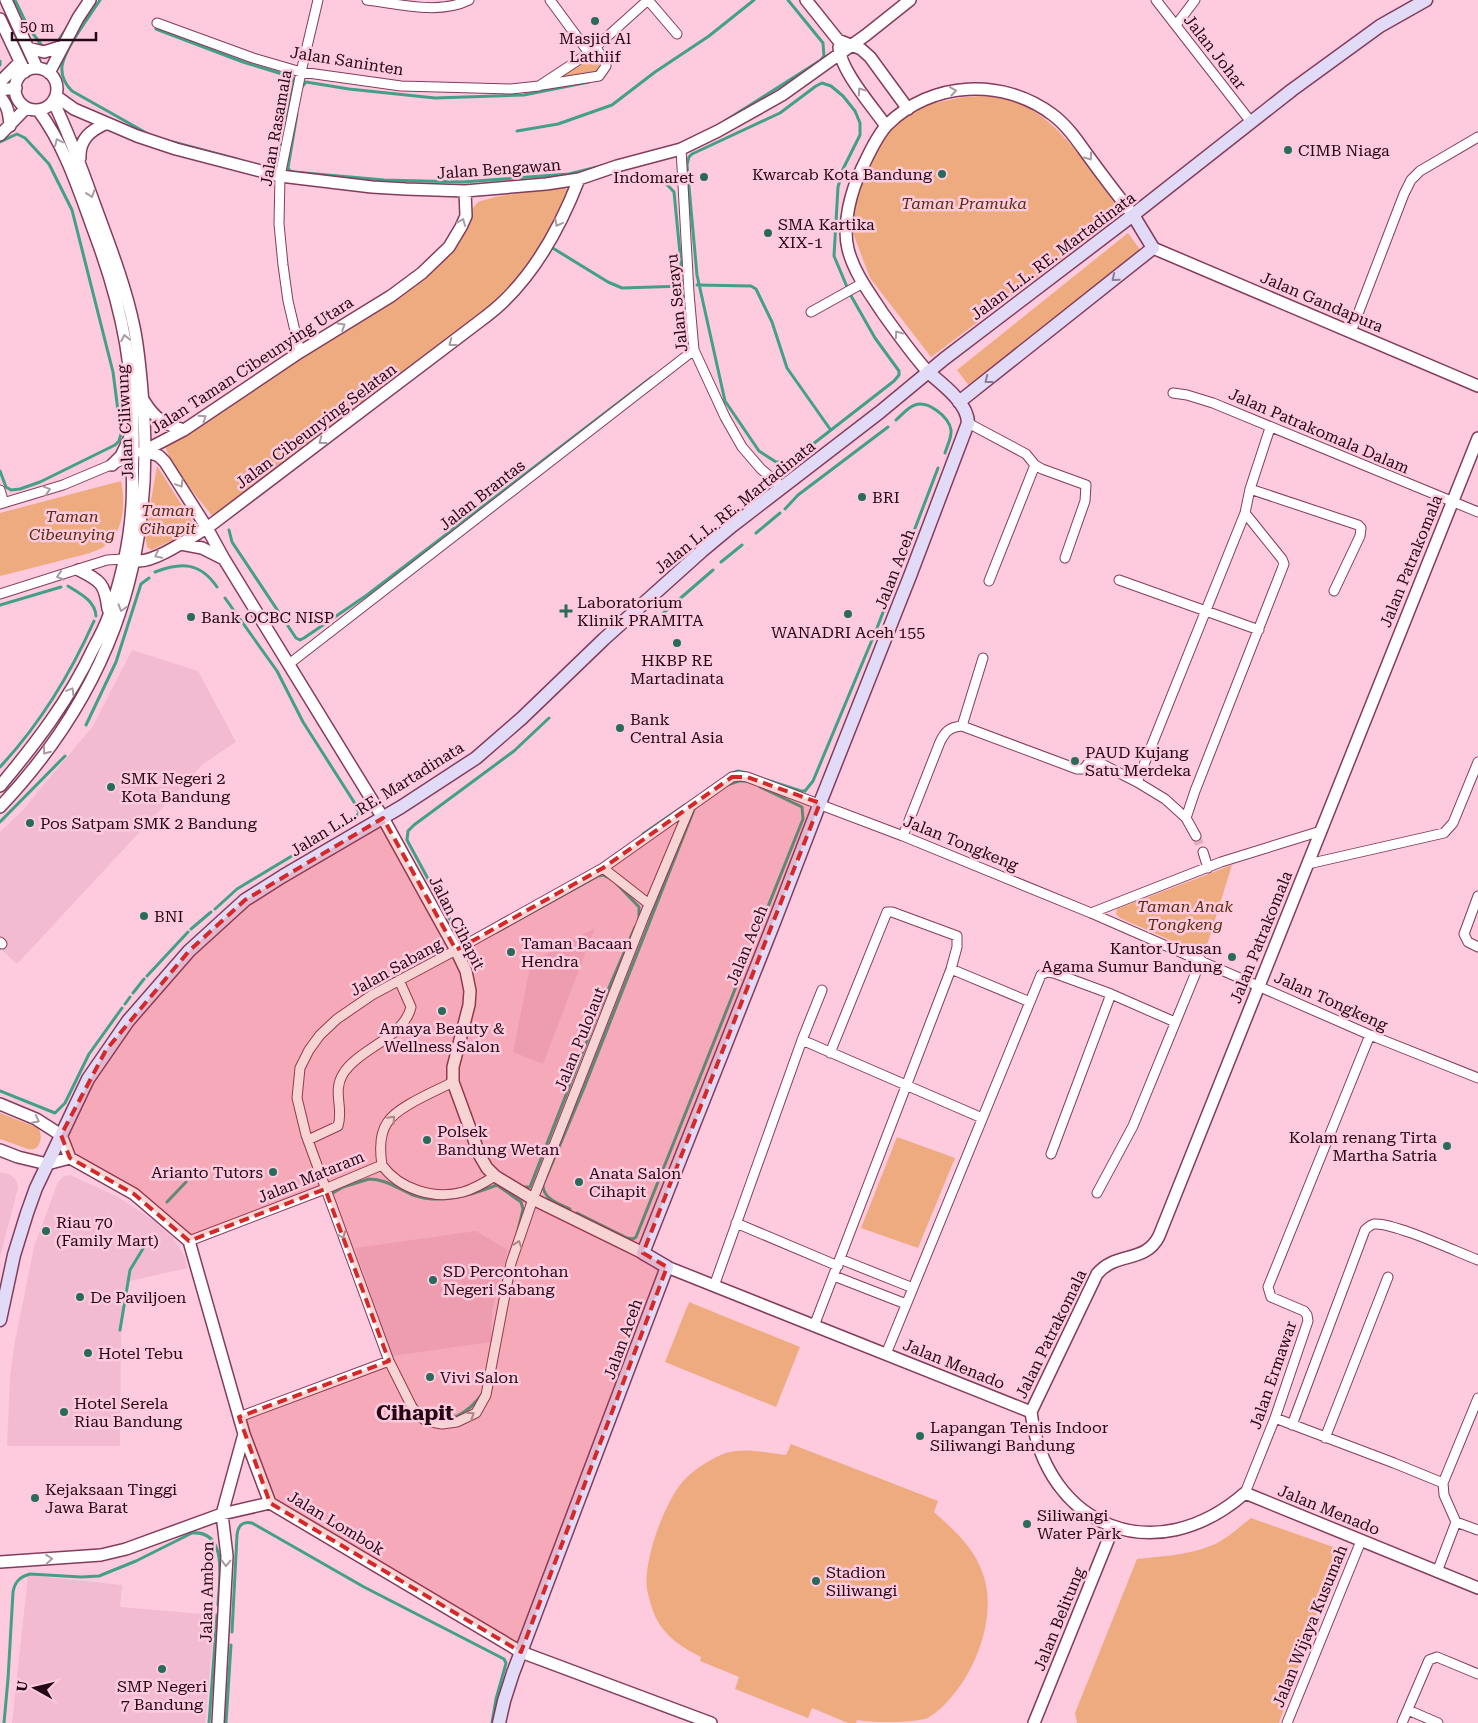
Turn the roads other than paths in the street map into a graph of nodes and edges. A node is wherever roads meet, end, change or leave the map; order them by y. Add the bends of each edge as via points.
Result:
1 (6, 0) edge
2 (90, 0) edge
3 (318, 0) edge
4 (366, 0) edge
5 (469, 0) edge
6 (550, 0) edge
7 (648, 0) edge
8 (806, 0) edge
9 (910, 0) edge
10 (1156, 0) edge
11 (1195, 0) edge
12 (1426, 0) edge
13 (0, 19) edge
14 (157, 23) dead end
15 (1176, 25) junction
16 (676, 34) dead end
17 (838, 40) junction
18 (852, 45) junction
19 (62, 46) junction
20 (28, 48) junction
21 (592, 50) junction
22 (839, 54) junction
23 (22, 67) junction
24 (37, 68) junction
25 (49, 72) junction
26 (301, 72) junction
27 (0, 82) edge
28 (539, 86) junction
29 (16, 88) junction
30 (0, 90) edge
31 (0, 97) edge
32 (55, 98) junction
33 (26, 108) junction
34 (908, 108) junction
35 (38, 110) junction
36 (1251, 122) junction
37 (107, 123) junction
38 (10, 126) junction
39 (886, 126) junction
40 (0, 135) edge
41 (1478, 137) edge
42 (681, 149) junction
43 (80, 162) junction
44 (280, 176) junction
45 (579, 179) junction
46 (465, 191) junction
47 (1133, 215) junction
48 (1153, 248) junction
49 (113, 268) junction
50 (863, 283) junction
51 (811, 312) dead end
52 (1352, 332) junction
53 (694, 350) junction
54 (300, 352) junction
55 (928, 372) junction
56 (1478, 386) edge
57 (1173, 393) dead end
58 (143, 399) junction
59 (959, 402) junction
60 (134, 420) junction
61 (968, 424) junction
62 (1270, 428) junction
63 (184, 430) junction
64 (1478, 438) edge
65 (146, 451) junction
66 (132, 456) junction
67 (112, 465) junction
68 (1035, 465) junction
69 (782, 487) junction
70 (1250, 489) junction
71 (0, 490) edge
72 (1452, 502) junction
73 (2, 503) edge
74 (1478, 512) edge
75 (1245, 513) junction
76 (207, 528) junction
77 (181, 544) junction
78 (1065, 558) dead end
79 (224, 559) junction
80 (129, 560) junction
81 (79, 570) junction
82 (1119, 580) dead end
83 (988, 581) dead end
84 (1334, 591) dead end
85 (0, 594) edge
86 (1206, 611) junction
87 (109, 616) junction
88 (1258, 630) junction
89 (983, 658) dead end
90 (289, 664) junction
91 (962, 726) junction
92 (1478, 762) edge
93 (1137, 782) junction
94 (0, 786) edge
95 (2, 800) edge
96 (820, 803) junction
97 (690, 807) junction
98 (383, 818) junction
99 (1186, 818) junction
100 (1321, 830) junction
101 (903, 836) junction
102 (1196, 836) tunnel mouth
103 (1203, 852) tunnel mouth
104 (1308, 864) junction
105 (603, 868) junction
106 (1208, 868) junction
107 (1478, 896) edge
108 (649, 904) junction
109 (1091, 912) junction
110 (1478, 947) edge
111 (456, 950) junction
112 (1201, 960) junction
113 (951, 968) junction
114 (400, 980) junction
115 (1259, 986) junction
116 (822, 990) dead end
117 (1111, 994) junction
118 (1030, 1002) junction
119 (1175, 1022) junction
120 (1370, 1035) junction
121 (802, 1040) junction
122 (830, 1053) junction
123 (1477, 1075) edge
124 (453, 1082) junction
125 (906, 1085) junction
126 (0, 1104) edge
127 (982, 1118) junction
128 (61, 1134) junction
129 (308, 1140) junction
130 (0, 1150) edge
131 (1051, 1154) dead end
132 (70, 1158) junction
133 (47, 1164) junction
134 (382, 1165) junction
135 (495, 1176) junction
136 (325, 1189) junction
137 (1097, 1193) dead end
138 (533, 1199) junction
139 (736, 1223) junction
140 (189, 1241) junction
141 (642, 1253) junction
142 (1478, 1260) edge
143 (839, 1262) junction
144 (667, 1267) junction
145 (834, 1276) junction
146 (1388, 1277) dead end
147 (714, 1286) junction
148 (913, 1288) junction
149 (906, 1304) junction
150 (0, 1318) edge
151 (814, 1326) junction
152 (886, 1354) junction
153 (389, 1361) junction
154 (1478, 1398) edge
155 (1031, 1412) junction
156 (239, 1417) junction
157 (1275, 1418) junction
158 (1292, 1425) junction
159 (244, 1434) junction
160 (1325, 1438) junction
161 (1443, 1483) junction
162 (1245, 1493) junction
163 (270, 1503) junction
164 (222, 1514) junction
165 (1456, 1522) junction
166 (1113, 1528) junction
167 (1478, 1530) edge
168 (1361, 1541) junction
169 (0, 1562) edge
170 (1437, 1572) junction
171 (1478, 1588) edge
172 (521, 1652) junction
173 (1478, 1674) edge
174 (1408, 1710) junction
175 (218, 1723) edge
176 (499, 1723) edge
177 (711, 1723) edge
178 (1034, 1723) edge
179 (1287, 1723) edge
180 (1402, 1723) edge
181 (1438, 1723) edge

1 - 20 street
2 - 19 street
3 - 26 street, Jalan Rasamala
4 - 5 street via 439,7
6 - 21 street
7 - 16 street
7 - 21 street, Jalan Saninten
8 - 17 street
9 - 18 street, Jalan Bengawan
10 - 15 street, Jalan Johar
11 - 15 street
12 - 36 main road, Jalan L.L. RE. Martadinata via 1380,26
13 - 23 street
14 - 26 street, Jalan Saninten
15 - 36 street, Jalan Johar
17 - 18 street
17 - 22 street
18 - 22 street, Jalan Bengawan
18 - 34 street via 870,57
19 - 20 street via 44,52
19 - 25 street
20 - 24 street
21 - 28 street, Jalan Saninten
21 - 28 street, Jalan Saninten via 603,58 606,66 599,76
39 -> 22 street via 845,68
22 - 42 street, Jalan Bengawan via 782,95
23 - 24 street
23 - 27 street
23 - 29 street
24 - 25 street
25 - 32 street via 56,83
26 - 28 street, Jalan Saninten via 401,86 512,90
26 - 44 street, Jalan Rasamala
29 - 30 street
29 - 33 street via 18,99
31 - 38 street via 7,106
32 - 35 street via 50,105
32 - 37 street, Jalan Bengawan
32 - 43 street, Jalan Ciliwung
33 - 35 street
33 - 38 street
34 - 39 street
34 -> 47 street via 945,92 970,88 1007,92 1031,101 1069,130
49 -> 35 street, Jalan Ciliwung via 57,138
36 - 47 main road, Jalan L.L. RE. Martadinata
37 - 43 street via 90,132 83,141
37 - 44 street, Jalan Bengawan via 176,149
38 - 40 street
39 - 50 street via 858,177 848,206 848,248
41 - 52 street via 1420,171 1411,180
42 - 45 street, Jalan Bengawan
42 - 53 street, Jalan Serayu
43 -> 49 street, Jalan Ciliwung
44 - 46 street, Jalan Bengawan via 372,187
44 - 54 street, Jalan Rasamala via 279,224 283,265
45 - 46 street, Jalan Bengawan
45 -> 76 street, Jalan Cibeunying Selatan via 544,251 504,301
54 -> 46 street, Jalan Taman Cibeunying Utara via 391,296 449,248 466,216
47 - 48 main road
47 - 55 main road, Jalan L.L. RE. Martadinata
48 - 52 street, Jalan Gandapura
48 -> 59 main road
49 - 58 street, Jalan Ciliwung via 134,327
60 -> 49 street, Jalan Ciliwung via 129,356
50 - 51 street
55 -> 50 street
52 - 56 street, Jalan Gandapura
53 - 69 street, Jalan Serayu via 742,447
53 - 90 street, Jalan Brantas
63 -> 54 street, Jalan Taman Cibeunying Utara
55 - 59 main road
55 - 69 main road, Jalan L.L. RE. Martadinata
57 - 62 street, Jalan Patrakomala Dalam via 1212,403
58 - 63 street via 154,416
58 - 65 street, Jalan Ciliwung
59 - 61 main road
60 - 66 street, Jalan Ciliwung
60 - 67 street via 127,446
61 - 68 street via 1026,454
61 - 96 main road, Jalan Aceh
62 - 70 street
62 - 72 street, Jalan Patrakomala Dalam
63 - 65 street, Jalan Taman Cibeunying Utara
64 - 72 street, Jalan Patrakomala
65 - 66 street, Jalan Taman Cibeunying Utara
65 -> 76 street, Jalan Cihapit via 165,462
65 - 80 street, Jalan Ciliwung via 143,506
66 - 67 street, Jalan Taman Cibeunying Utara
66 - 80 street, Jalan Ciliwung
73 -> 67 street, Jalan Taman Cibeunying Utara via 63,485
68 - 78 street via 1086,485 1086,501
68 - 83 street
69 - 98 main road, Jalan L.L. RE. Martadinata via 702,551 496,742 466,766
70 - 75 street
70 - 84 street via 1358,524 1360,536
71 - 73 street
72 - 74 street, Jalan Patrakomala Dalam
72 - 100 street, Jalan Patrakomala
75 - 86 street
75 - 88 street via 1284,564
76 - 77 street, Jalan Cibeunying Selatan
76 - 79 street, Jalan Cihapit
77 - 79 street via 202,548
77 -> 80 street, Jalan Cibeunying Selatan via 149,559
79 - 90 street, Jalan Cihapit
80 - 81 street, Jalan Cibeunying Selatan via 108,560
80 - 87 street, Jalan Ciliwung
80 -> 95 street, Jalan Ciliwung via 120,617 84,694 60,733
81 -> 85 street, Jalan Cibeunying Selatan
81 - 87 street via 98,580 103,587
82 - 86 street
86 - 88 street
86 - 93 street
94 -> 87 street, Jalan Ciliwung via 59,710
88 - 99 street
89 - 91 street
90 - 98 street, Jalan Cihapit
91 - 93 street via 1077,769 1084,769 1089,762 1096,761
91 - 101 street via 946,731 940,742
92 - 104 street via 1454,823 1444,832
93 - 99 street via 1165,799
96 - 97 street, Jalan Sabang via 739,776 732,777
96 - 101 street, Jalan Tongkeng
96 - 141 main road, Jalan Aceh
97 - 105 street, Jalan Sabang
97 - 108 street, Jalan Pulolaut
98 - 111 street, Jalan Cihapit
98 - 128 main road, Jalan L.L. RE. Martadinata via 245,900 189,951 106,1050
99 - 102 street
100 - 104 street, Jalan Patrakomala
100 - 106 street
101 - 109 street, Jalan Tongkeng
103 - 106 street
104 - 115 street, Jalan Patrakomala
105 - 108 street
105 - 111 street, Jalan Sabang
106 - 109 street
107 - 110 street via 1464,934 1468,942
108 - 138 street, Jalan Pulolaut
109 - 112 street, Jalan Tongkeng
111 - 114 street, Jalan Sabang
111 - 124 street, Jalan Cihapit via 466,971 470,991 453,1067
112 - 115 street, Jalan Tongkeng
112 - 119 street
113 - 118 street
113 - 122 street via 957,936 887,912
113 - 125 street
114 - 129 street, Jalan Sabang via 337,1019 309,1050 300,1068 297,1098
114 - 129 street via 411,1007 407,1019 344,1073 339,1084 338,1126
115 - 120 street, Jalan Tongkeng
115 - 155 street, Jalan Patrakomala via 1155,1244 1137,1255 1107,1263 1097,1274
116 - 121 street
117 - 118 street via 1046,972 1041,975
117 - 119 street
117 - 131 street
118 - 127 street
119 - 137 street via 1133,1126
120 - 123 street, Jalan Tongkeng
120 - 157 street, Jalan Ermawar via 1268,1287 1271,1297 1304,1312 1308,1321
121 - 122 street
121 - 139 street
122 - 125 street
134 -> 124 street via 380,1152 387,1122 405,1107
124 - 135 street, Jalan Cihapit via 480,1156
125 - 127 street
125 - 143 street
126 -> 128 street
127 - 148 street
128 - 132 street
128 - 133 main road, Jalan L.L. RE. Martadinata
129 - 136 street, Jalan Sabang
130 - 133 street
132 - 133 street
132 - 140 street via 134,1194
133 - 150 main road, Jalan L.L. RE. Martadinata via 14,1255
134 - 135 street, Jalan Mataram via 390,1175 408,1186 439,1195 463,1192
134 - 136 street, Jalan Mataram
135 - 138 street, Jalan Cihapit
136 - 140 street, Jalan Mataram
136 -> 153 street, Jalan Sabang
138 - 141 street, Jalan Cihapit
153 -> 138 street, Jalan Pulolaut via 412,1407 426,1421 457,1422 476,1413 486,1395 511,1263
139 - 143 street
139 - 147 street
140 - 156 street, Jalan Lombok
141 - 144 main road
142 - 158 street via 1392,1227 1369,1226
143 - 145 street
143 - 148 street
144 - 147 street, Jalan Menado
144 - 172 main road, Jalan Aceh
145 - 149 street
145 - 151 street
146 - 160 street
147 - 151 street, Jalan Menado
148 - 149 street
149 - 152 street
151 - 152 street, Jalan Menado
152 - 155 street, Jalan Menado
153 - 156 street
154 - 161 street
155 - 166 street via 1040,1451 1049,1471 1076,1504
156 - 159 street, Jalan Lombok
157 - 158 street
157 - 162 street, Jalan Ermawar
158 - 160 street
159 - 163 street, Jalan Lombok
159 - 164 street, Jalan Ambon
160 - 161 street
161 - 165 street via 1444,1495
162 - 166 street via 1217,1515 1184,1528 1148,1533
162 - 168 street, Jalan Menado
163 - 164 street
163 - 172 street, Jalan Lombok
169 -> 164 street via 101,1555
164 -> 175 street, Jalan Ambon via 227,1556
165 - 167 street
165 - 170 street
166 - 178 street, Jalan Belitung
168 - 170 street, Jalan Menado
168 - 179 street, Jalan Wijaya Kusumah
170 - 171 street, Jalan Menado
172 - 176 main road, Jalan Aceh
172 - 177 street, Jalan Lombok
173 - 174 street via 1434,1657 1429,1660
174 - 180 street
174 - 181 street

